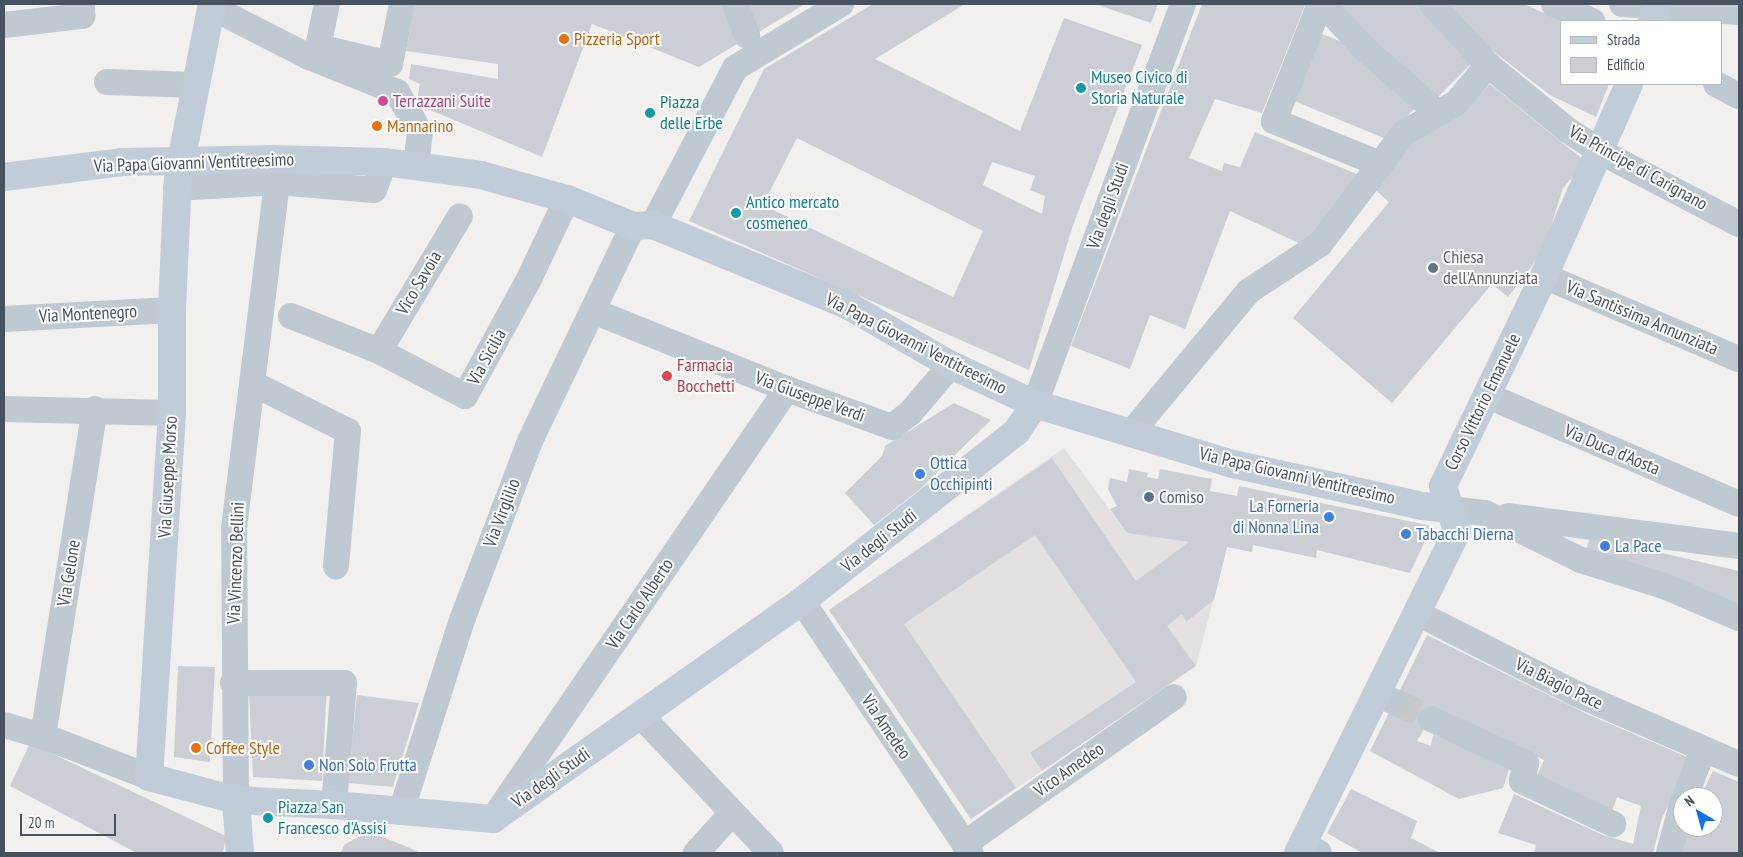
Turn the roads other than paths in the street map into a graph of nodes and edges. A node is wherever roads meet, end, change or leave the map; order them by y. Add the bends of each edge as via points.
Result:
1 (82, 4) edge
2 (327, 4) edge
3 (402, 4) edge
4 (735, 4) edge
5 (841, 4) edge
6 (1183, 4) edge
7 (1321, 4) edge
8 (1432, 4) edge
9 (1554, 4) edge
10 (1622, 4) edge
11 (212, 5) edge
12 (1655, 11) edge
13 (1739, 12) edge
14 (1590, 20) edge
15 (4, 25) edge
16 (747, 36) dead end
17 (313, 52) junction
18 (1488, 66) junction
19 (107, 82) dead end
20 (196, 84) junction
21 (1629, 85) edge
22 (1718, 85) edge
23 (1739, 96) edge
24 (1438, 113) junction
25 (1602, 152) junction
26 (384, 162) junction
27 (1380, 164) junction
28 (416, 166) junction
29 (4, 177) edge
30 (177, 182) junction
31 (277, 182) junction
32 (567, 199) junction
33 (460, 216) dead end
34 (1739, 224) edge
35 (643, 226) junction
36 (1544, 276) junction
37 (172, 310) junction
38 (593, 311) junction
39 (291, 316) dead end
40 (4, 319) edge
41 (379, 351) junction
42 (1739, 359) edge
43 (951, 365) junction
44 (254, 384) junction
45 (787, 390) junction
46 (1486, 395) junction
47 (1035, 404) junction
48 (4, 408) edge
49 (95, 409) junction
50 (172, 413) junction
51 (1131, 433) junction
52 (1739, 504) edge
53 (1450, 509) junction
54 (1485, 513) junction
55 (1739, 546) edge
56 (336, 566) dead end
57 (802, 602) junction
58 (1417, 614) junction
59 (1739, 618) edge
60 (233, 683) junction
61 (1174, 697) dead end
62 (640, 716) junction
63 (1431, 719) tunnel mouth
64 (4, 726) edge
65 (42, 736) junction
66 (1703, 750) junction
67 (1739, 764) edge
68 (148, 777) junction
69 (1689, 787) edge
70 (236, 800) junction
71 (334, 805) junction
72 (401, 812) junction
73 (732, 813) junction
74 (493, 819) junction
75 (1613, 824) dead end
76 (1673, 837) edge
77 (240, 848) edge
78 (967, 849) edge
79 (1307, 850) edge
80 (696, 853) edge
81 (771, 853) edge
82 (1669, 853) edge

1 - 15 street via 82,16
2 - 17 street
3 - 17 street via 390,64
4 - 16 street
5 - 35 street via 735,68
6 - 47 street, Via degli Studi
7 - 24 street
7 - 27 street via 1274,120
8 - 18 street, Via Principe di Carignano
9 - 14 street
10 - 12 street
11 - 17 street
11 - 20 street
12 - 13 street
17 - 28 street via 397,92 420,132
18 - 24 street via 1456,103
18 - 25 street, Via Principe di Carignano via 1570,131
19 - 20 street
20 - 30 street, Via Giuseppe Morso, bridge
21 - 25 street, Corso Vittorio Emanuele
22 - 23 street
24 - 27 street via 1404,132
25 - 34 street, Via Principe di Carignano
25 - 36 street, Corso Vittorio Emanuele
26 - 28 street, Via Papa Giovanni Ventitreesimo
26 - 29 street, Via Papa Giovanni Ventitreesimo via 273,159 122,162
26 - 31 street, Via Papa Giovanni Ventitreesimo via 374,190
27 - 51 street via 1320,244 1249,291
28 - 32 street, Via Papa Giovanni Ventitreesimo via 481,175
30 - 31 street, Via Papa Giovanni Ventitreesimo
30 - 37 street, Via Giuseppe Morso
31 - 44 street, Via Vincenzo Bellini
32 - 35 street, Via Papa Giovanni Ventitreesimo
32 - 41 street, Via Sicilia via 529,279 465,396
33 - 41 street, Vico Savoia
35 - 38 street, Via Virglilio
35 - 43 street, Via Papa Giovanni Ventitreesimo via 847,305
36 - 42 street, Via Santissima Annunziata
36 - 46 street, Corso Vittorio Emanuele
37 - 40 street, Via Montenegro
37 - 50 street, Via Giuseppe Morso
38 - 45 street, Via Giuseppe Verdi
38 - 72 street, Via Virglilio via 530,441 462,620
39 - 41 street, Via Sicilia
43 - 45 street, Via Giuseppe Verdi via 910,413 892,427
43 - 47 street, Via Papa Giovanni Ventitreesimo
44 - 56 street via 348,431
44 - 60 street, Via Vincenzo Bellini via 234,528
45 - 74 street, Via Carlo Alberto
46 - 52 street, Via Duca d'Aosta
46 - 53 street, Corso Vittorio Emanuele via 1443,486
47 - 51 street, Via Papa Giovanni Ventitreesimo
47 - 57 street, Via degli Studi via 1017,431
48 - 49 street
49 - 50 street
49 - 65 street, Via Gelone
50 - 68 street, Via Giuseppe Morso
51 - 53 street, Via Papa Giovanni Ventitreesimo via 1233,464 1422,506
53 - 54 street, Via Papa Giovanni Ventitreesimo
53 - 58 street, Corso Vittorio Emanuele via 1457,532
54 - 55 street, Via Papa Giovanni Ventitreesimo
54 - 59 street, Via Papa Giovanni Ventitreesimo via 1581,560 1664,586
57 - 62 street, Via degli Studi
57 - 78 street, Via Amedeo
58 - 66 street, Via Biagio Pace via 1577,694
58 - 79 street, Corso Vittorio Emanuele via 1386,698
60 - 70 street, Via Vincenzo Bellini
60 - 71 street via 344,683
61 - 78 street, Vico Amedeo
62 - 73 street
62 - 74 street, Via degli Studi
63 - 75 street via 1526,764 1522,781
64 - 65 street
65 - 68 street
66 - 67 street, Via Biagio Pace
66 - 69 street
68 - 70 street, Via degli Studi
70 - 71 street, Via degli Studi
70 - 77 street
71 - 72 street, Via degli Studi
72 - 74 street, Via degli Studi
73 - 80 street
73 - 81 street
76 - 82 street

